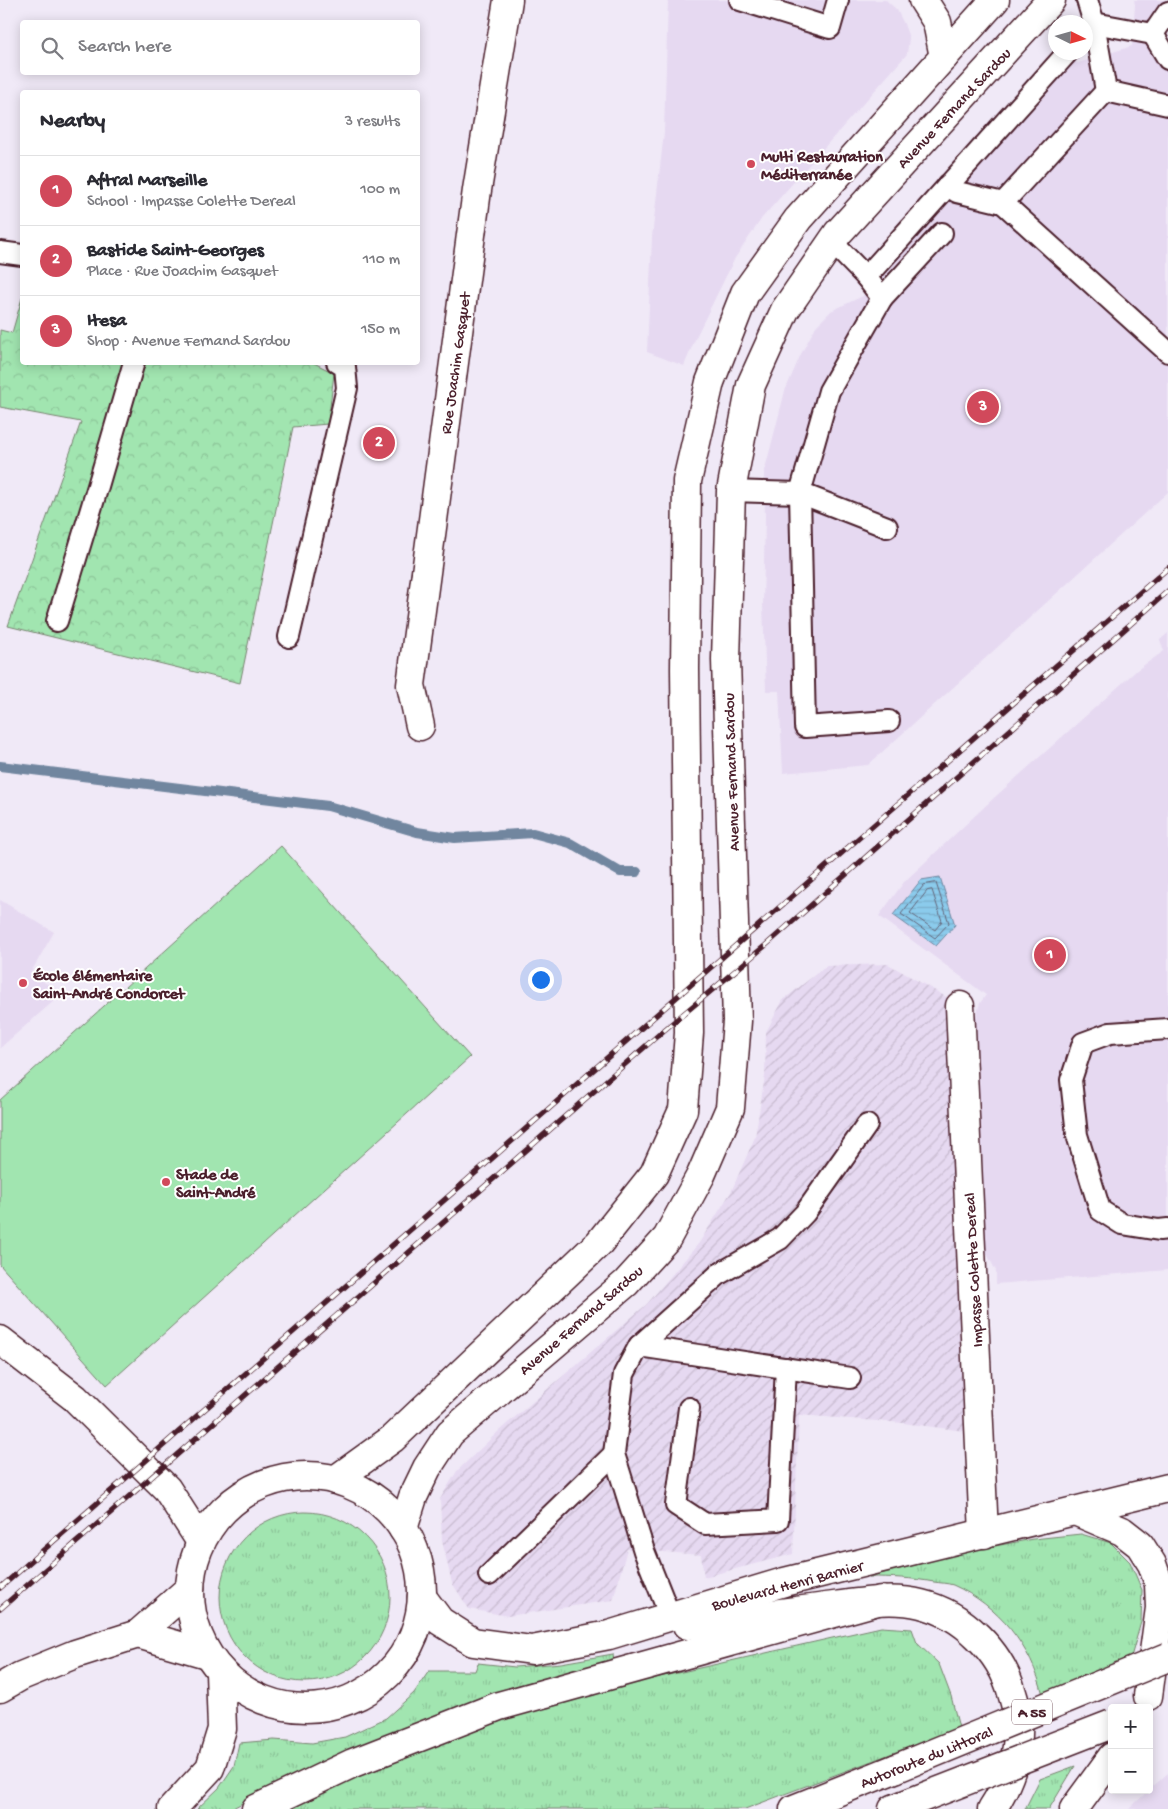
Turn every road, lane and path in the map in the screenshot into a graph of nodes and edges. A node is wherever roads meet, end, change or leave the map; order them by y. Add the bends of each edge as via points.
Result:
1 (508, 0) edge
2 (740, 0) edge
3 (838, 0) edge
4 (923, 0) edge
5 (995, 0) edge
6 (1051, 0) edge
7 (1087, 0) edge
8 (1168, 12) edge
9 (1089, 15) edge
10 (1093, 28) edge
11 (1153, 34) junction
12 (1093, 40) edge
13 (944, 57) junction
14 (1168, 59) edge
15 (1061, 60) edge
16 (1106, 91) junction
17 (1168, 105) edge
18 (948, 185) junction
19 (1003, 203) junction
20 (942, 233) dead end
21 (832, 242) junction
22 (0, 252) edge
23 (20, 255) edge
24 (866, 277) junction
25 (882, 298) junction
26 (1168, 352) edge
27 (133, 365) edge
28 (342, 365) edge
29 (731, 491) junction
30 (800, 493) junction
31 (887, 527) dead end
32 (56, 621) dead end
33 (289, 637) dead end
34 (889, 722) dead end
35 (420, 726) dead end
36 (960, 1006) dead end
37 (1168, 1029) edge
38 (867, 1125) dead end
39 (1168, 1229) edge
40 (0, 1340) edge
41 (639, 1346) junction
42 (786, 1368) junction
43 (850, 1378) dead end
44 (689, 1408) dead end
45 (614, 1454) junction
46 (336, 1480) junction
47 (1168, 1488) edge
48 (1075, 1511) junction
49 (403, 1529) junction
50 (984, 1534) junction
51 (201, 1542) junction
52 (489, 1575) dead end
53 (190, 1588) junction
54 (422, 1596) junction
55 (882, 1600) junction
56 (670, 1616) junction
57 (138, 1634) junction
58 (609, 1635) junction
59 (1168, 1656) edge
60 (214, 1663) junction
61 (1168, 1664) edge
62 (0, 1688) edge
63 (1152, 1704) edge
64 (1108, 1726) edge
65 (1108, 1763) edge
66 (902, 1805) edge
67 (172, 1809) edge
68 (256, 1809) edge
69 (794, 1809) edge
70 (992, 1809) edge
71 (1074, 1809) edge

1 - 35 main road, Rue Joachim Gasquet via 477,190 411,685
2 - 3 lane via 830,28
4 - 13 main road via 937,22
5 - 13 main road
6 - 21 main road, Avenue Fernand Sardou
7 - 9 lane
8 - 11 lane
10 - 11 lane
11 - 14 lane
12 - 16 lane
13 - 46 main road via 798,219 745,293 710,382 687,481 685,679 689,1033 683,1110 654,1174 599,1243 392,1439
15 - 18 lane
16 - 17 lane
16 - 19 lane
18 - 19 lane via 956,192
18 - 24 lane
19 - 26 lane
20 - 25 lane
21 - 24 lane
21 - 29 main road, Avenue Fernand Sardou via 785,310 751,385
22 - 23 lane
24 - 25 lane
25 - 30 lane via 828,391
27 - 32 lane
28 - 33 lane via 345,367 347,388
29 - 30 lane
29 - 49 main road, Avenue Fernand Sardou via 726,660 737,1021 730,1108 701,1175 667,1238 626,1283 450,1433 423,1475
30 - 31 lane
30 - 34 lane via 805,727
36 - 50 main road, Impasse Colette Dereal
37 - 39 lane via 1110,1033 1083,1044 1072,1080 1077,1135 1100,1210 1122,1224
38 - 41 lane via 805,1213 780,1238 719,1274
40 - 51 main road via 75,1398 167,1489
41 - 42 lane
41 - 45 lane via 624,1374
42 - 43 lane
42 - 44 lane via 778,1520 705,1524 676,1505
45 - 52 lane
45 - 56 lane via 644,1551
46 - 49 main road via 362,1490 385,1507
46 - 51 main road via 304,1476 272,1481 243,1494 219,1515
47 - 48 main road, Boulevard Henri Barnier
48 - 50 main road, Boulevard Henri Barnier
48 - 63 main road via 1122,1531 1140,1545 1152,1564 1159,1584 1160,1608
49 - 54 main road via 418,1562
50 - 56 main road, Boulevard Henri Barnier via 784,1582
51 - 53 main road via 193,1564
53 - 57 main road
53 - 60 main road via 197,1633
54 - 58 main road, Boulevard Henri Barnier via 440,1621 473,1642 532,1650
54 - 60 main road via 414,1635 394,1669 364,1694 327,1707 288,1708 251,1696
55 - 58 main road
55 - 68 main road via 499,1706 353,1763
55 - 70 main road via 921,1604 954,1617 996,1658 1009,1684 1018,1715 1018,1741 1002,1795
56 - 58 main road, Boulevard Henri Barnier
57 - 60 main road
57 - 62 main road via 75,1654
59 - 69 main road, Autoroute du Littoral / A 55, bridge
60 - 67 main road via 222,1729 210,1768
61 - 63 main road
64 - 66 main road, A 55, bridge
65 - 71 main road

